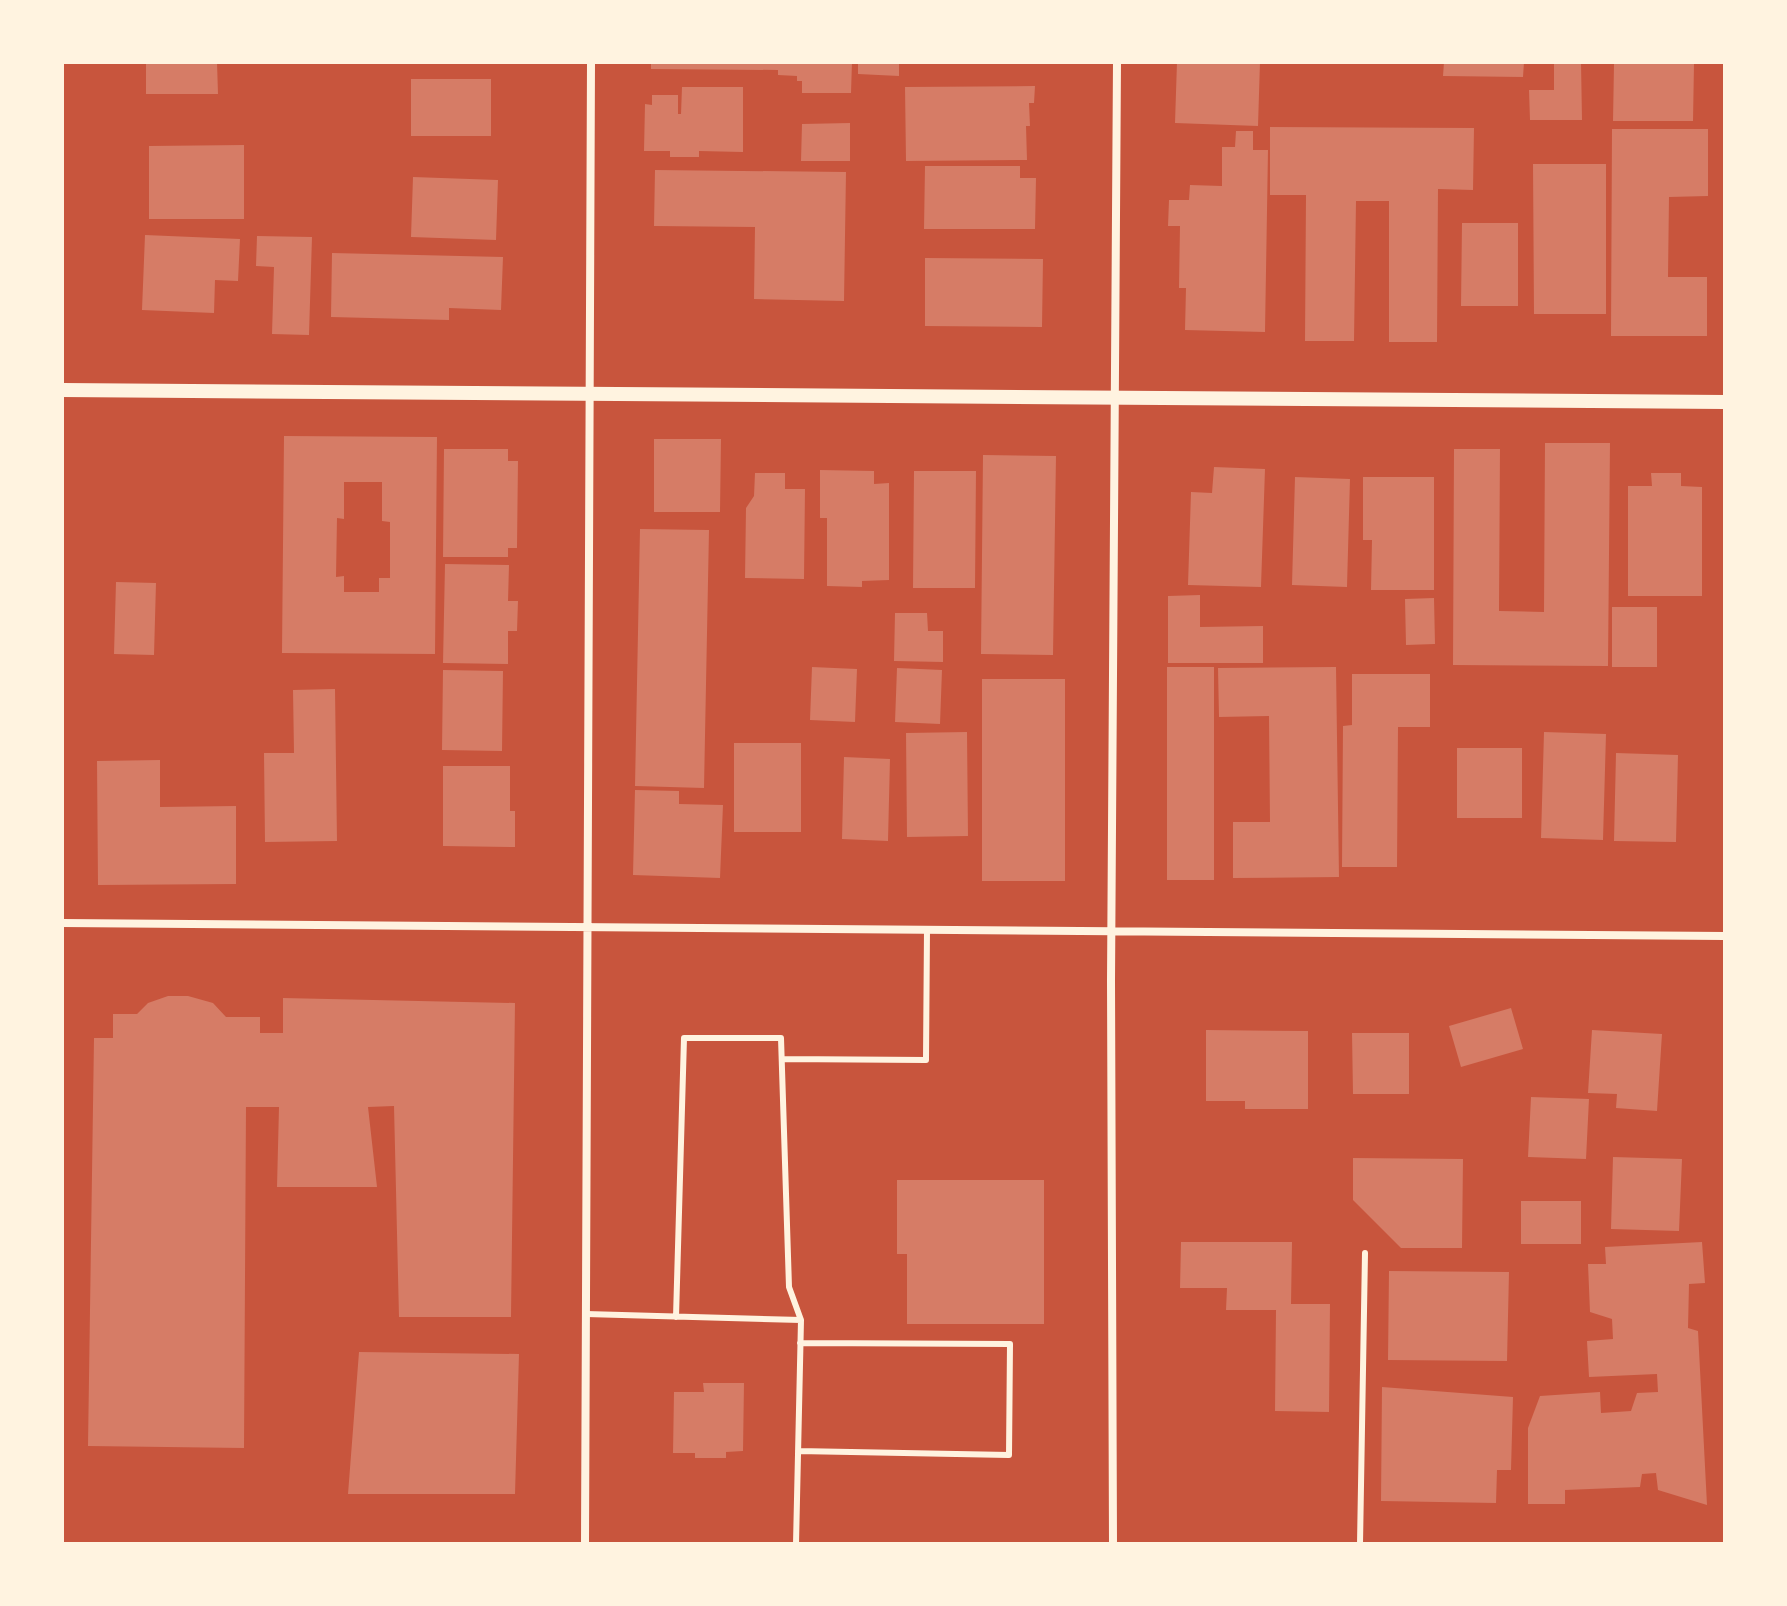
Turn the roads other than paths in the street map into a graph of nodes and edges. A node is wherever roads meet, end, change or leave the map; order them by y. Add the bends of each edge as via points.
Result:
1 (591, 62) edge
2 (1117, 62) edge
3 (62, 390) edge
4 (589, 394) junction
5 (1114, 397) junction
6 (1725, 402) edge
7 (62, 923) edge
8 (587, 927) junction
9 (927, 930) junction
10 (1112, 932) junction
11 (1725, 936) edge
12 (782, 1059) junction
13 (1365, 1253) dead end
14 (586, 1314) junction
15 (676, 1317) junction
16 (801, 1320) junction
17 (800, 1343) junction
18 (798, 1451) junction
19 (585, 1544) edge
20 (796, 1544) edge
21 (1113, 1544) edge
22 (1360, 1544) edge

1 - 4 street
2 - 5 street
3 - 4 street
4 - 5 street
4 - 8 street
5 - 6 street
5 - 10 street
7 - 8 street
8 - 9 street
8 - 14 street
9 - 10 street
9 - 12 lane via 926,1060
10 - 11 street
10 - 21 street
12 - 15 lane via 781,1038 684,1038
12 - 16 lane via 789,1287
13 - 22 lane
14 - 15 lane
14 - 19 street
15 - 16 lane
16 - 17 lane
17 - 18 lane
17 - 18 lane via 1010,1344 1009,1455
18 - 20 lane

